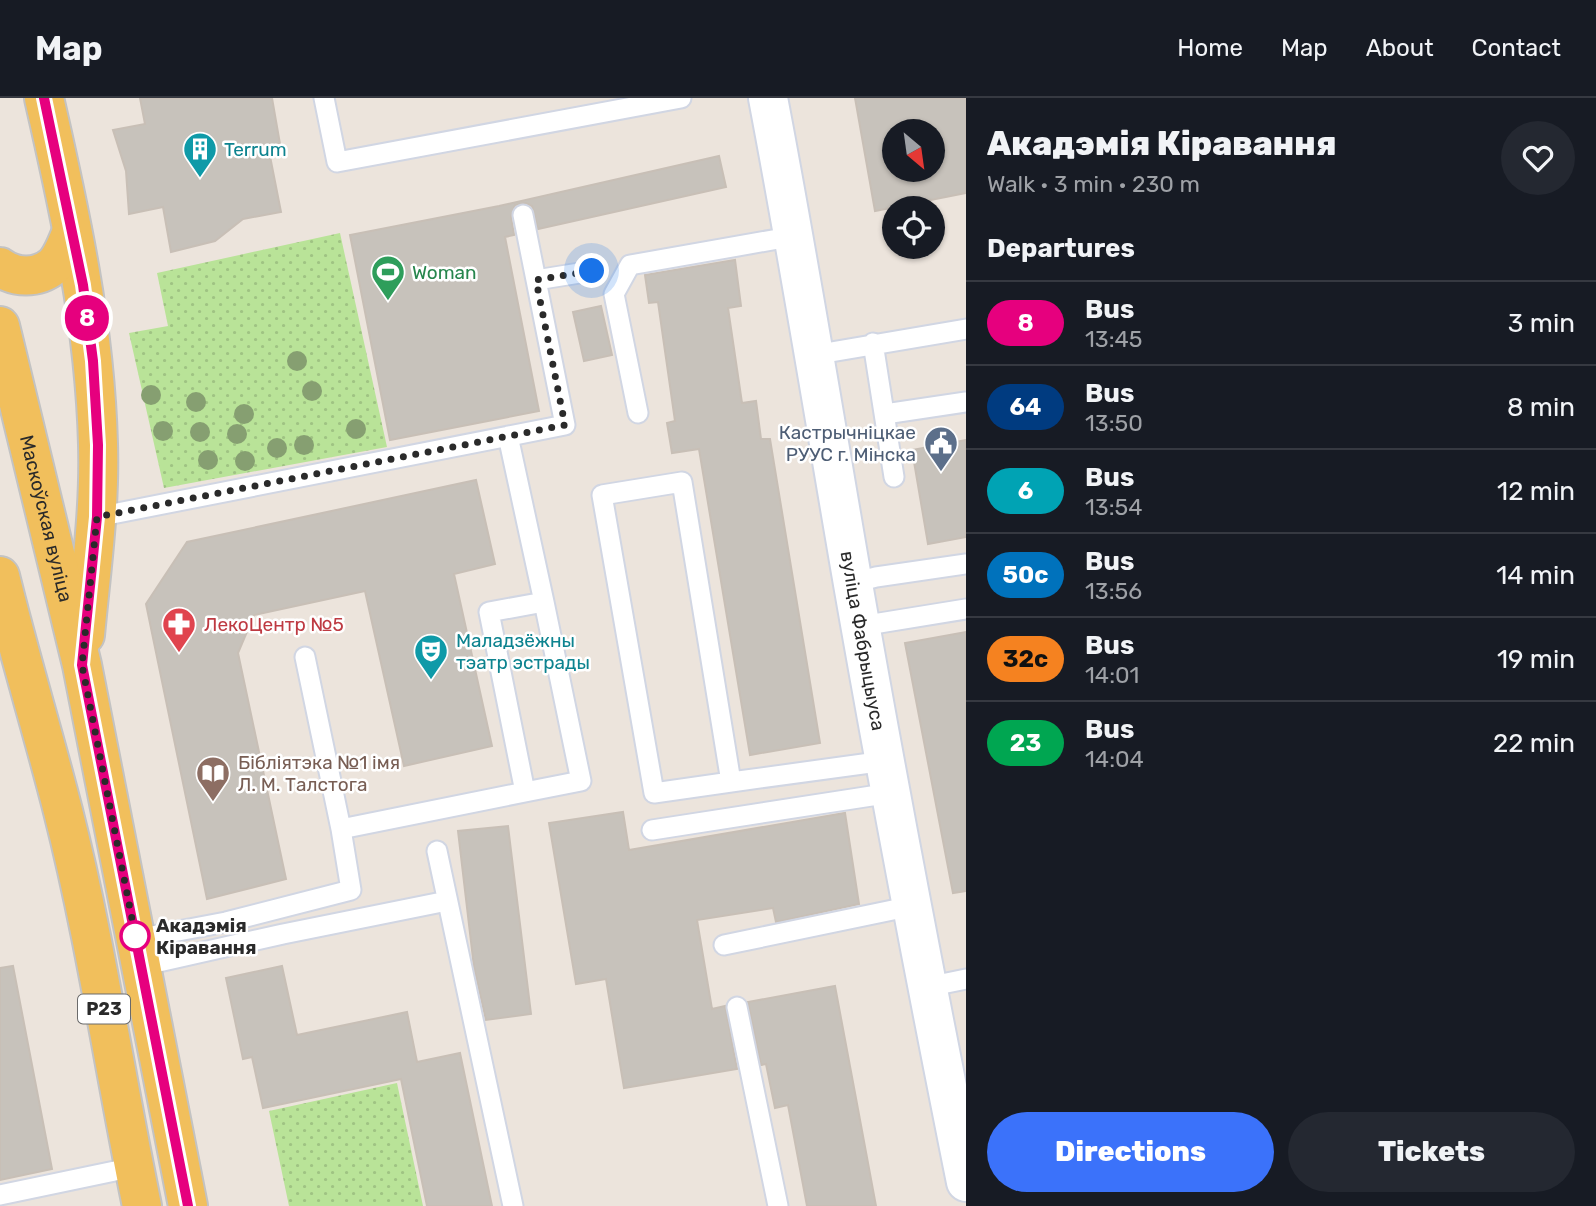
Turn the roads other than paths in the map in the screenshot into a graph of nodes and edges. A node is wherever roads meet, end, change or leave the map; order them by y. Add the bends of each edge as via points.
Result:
1 (44, 98) edge
2 (324, 98) edge
3 (681, 98) edge
4 (768, 98) edge
5 (523, 215) dead end
6 (72, 231) junction
7 (795, 236) junction
8 (0, 267) edge
9 (592, 271) dead end
10 (536, 280) junction
11 (0, 326) edge
12 (966, 329) edge
13 (873, 343) junction
14 (816, 352) junction
15 (966, 402) edge
16 (638, 413) dead end
17 (885, 414) junction
18 (508, 436) junction
19 (894, 477) dead end
20 (97, 517) junction
21 (966, 564) edge
22 (0, 576) edge
23 (853, 583) junction
24 (544, 602) junction
25 (966, 609) edge
26 (861, 626) junction
27 (305, 657) dead end
28 (82, 665) junction
29 (888, 777) junction
30 (731, 782) junction
31 (526, 792) junction
32 (341, 829) junction
33 (652, 830) dead end
34 (437, 851) dead end
35 (447, 901) junction
36 (912, 906) junction
37 (724, 945) dead end
38 (138, 953) junction
39 (966, 979) edge
40 (926, 987) junction
41 (737, 1007) dead end
42 (134, 1167) junction
43 (966, 1182) edge
44 (0, 1195) edge
45 (142, 1206) edge
46 (188, 1206) edge
47 (513, 1206) edge
48 (778, 1206) edge

1 - 6 main road
2 - 3 lane via 337,162
4 - 7 street, вуліца Фабрыцыуса
5 - 10 lane
6 - 8 main road via 53,266 38,274 22,276
6 - 20 main road via 93,361
7 - 14 street, вуліца Фабрыцыуса
7 - 16 lane via 630,265 614,294
9 - 10 lane
10 - 18 lane via 565,425
11 - 28 main road, Маскоўская вуліца / Р23
12 - 13 lane
13 - 14 lane
13 - 17 lane
14 - 23 street, вуліца Фабрыцыуса
15 - 17 lane
17 - 19 lane
18 - 20 lane
18 - 24 lane
20 - 28 main road
21 - 23 lane
22 - 42 main road, Р23 via 63,812
23 - 26 street, вуліца Фабрыцыуса
24 - 31 lane via 581,781
24 - 31 lane via 489,612
25 - 26 lane
26 - 29 street, вуліца Фабрыцыуса
27 - 32 lane
28 - 38 main road, Маскоўская вуліца / Р23
29 - 30 lane
29 - 33 lane
29 - 36 street, вуліца Фабрыцыуса
30 - 30 lane via 682,482 602,495 654,793
31 - 32 lane
32 - 38 lane via 351,890 226,922
34 - 35 lane
35 - 38 lane via 283,934
35 - 47 lane
36 - 37 lane
36 - 40 street, вуліца Фабрыцыуса
38 - 46 main road, Маскоўская вуліца / Р23
39 - 40 lane
40 - 43 street, вуліца Фабрыцыуса
41 - 48 lane
42 - 44 lane
42 - 45 main road, Р23

